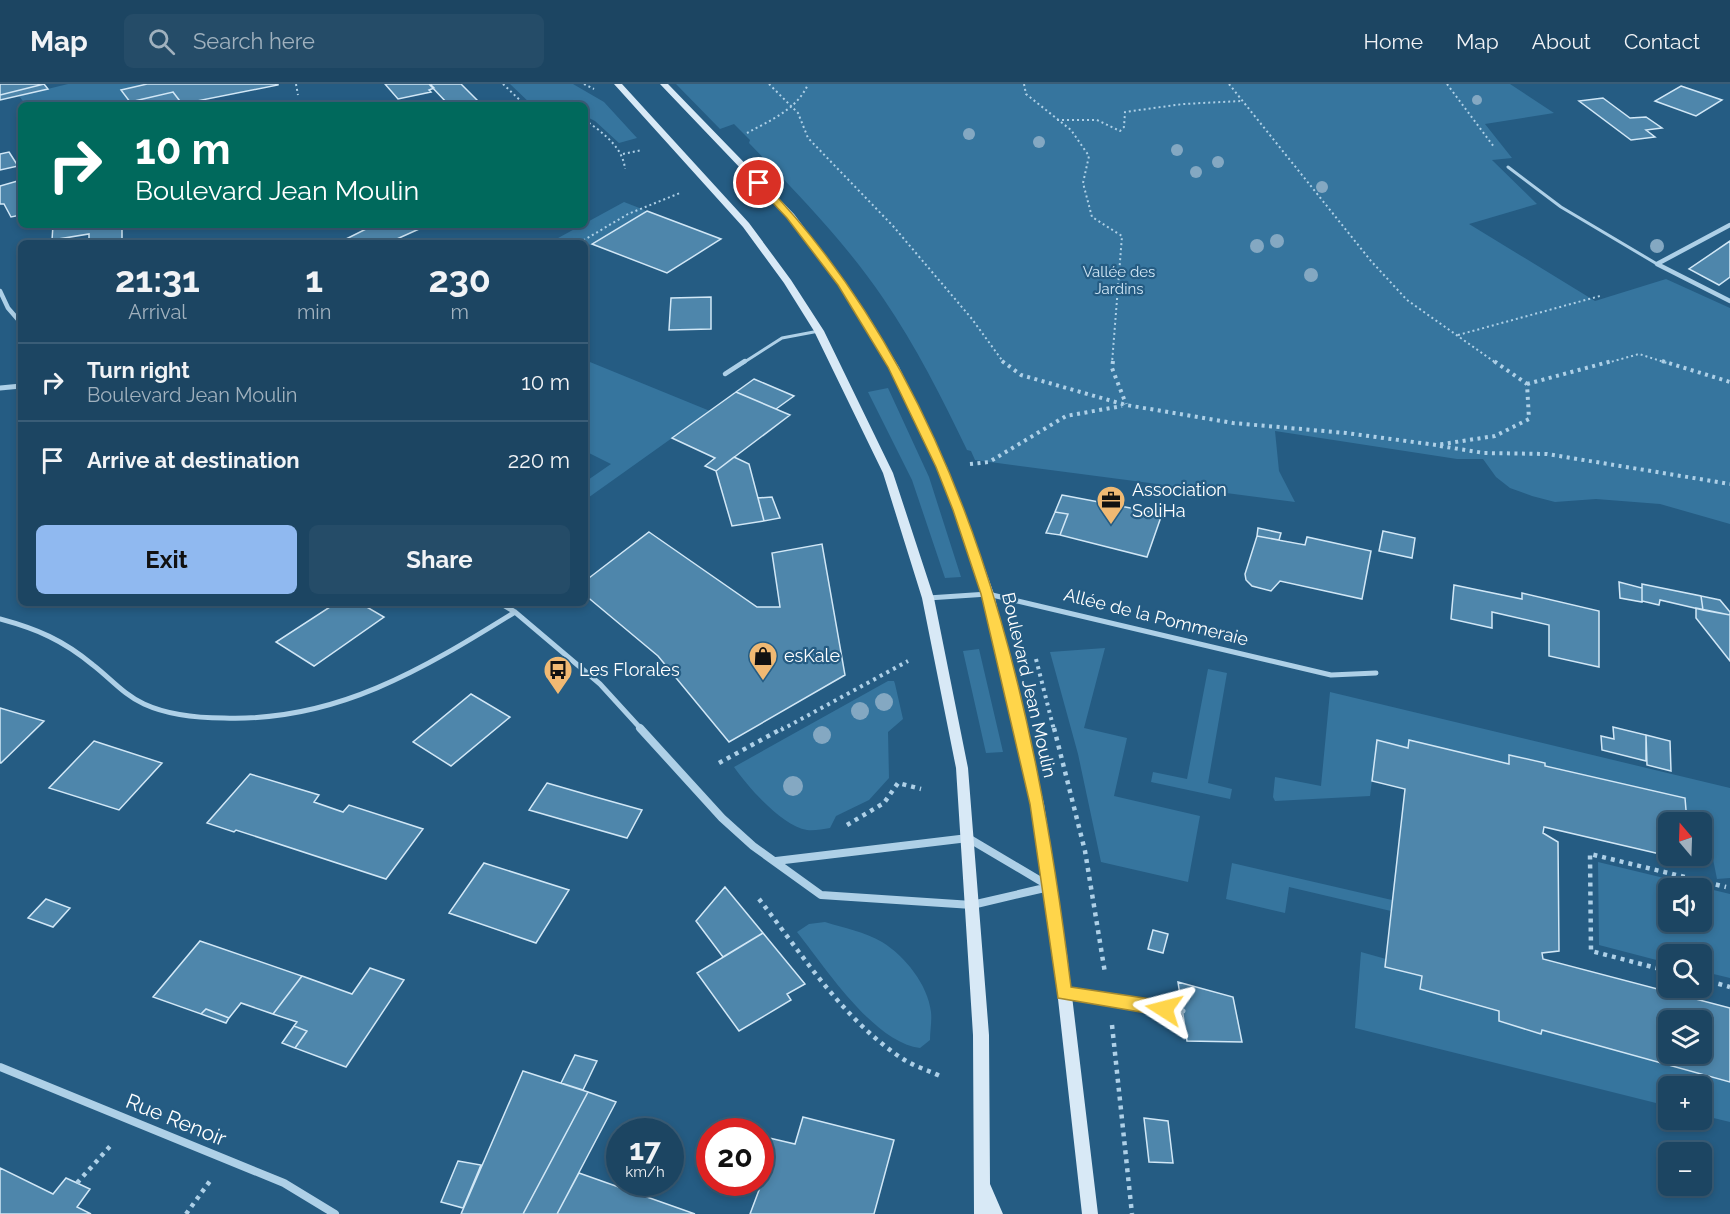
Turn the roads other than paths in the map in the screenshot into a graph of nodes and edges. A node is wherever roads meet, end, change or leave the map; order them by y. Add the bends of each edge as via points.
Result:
1 (618, 84) edge
2 (664, 84) edge
3 (1509, 167) road end
4 (1730, 225) edge
5 (1657, 264) junction
6 (0, 291) edge
7 (1730, 301) edge
8 (18, 320) edge
9 (819, 331) junction
10 (725, 374) dead end
11 (18, 386) edge
12 (0, 388) edge
13 (988, 594) junction
14 (927, 598) junction
15 (505, 606) edge
16 (514, 612) junction
17 (0, 619) edge
18 (1376, 673) dead end
19 (968, 838) junction
20 (775, 861) junction
21 (1051, 887) junction
22 (972, 905) junction
23 (1064, 993) junction
24 (1183, 1011) dead end
25 (0, 1068) edge
26 (983, 1186) junction
27 (1091, 1212) edge
28 (334, 1214) edge
29 (982, 1214) edge
30 (995, 1214) edge

1 - 9 main road via 746,225
2 - 13 main road, Boulevard Jean Moulin via 791,216 842,284 894,367 942,467
3 - 5 lane via 1570,213
4 - 5 street
5 - 7 street
6 - 8 street
9 - 10 lane via 782,338
9 - 14 main road via 888,473
11 - 12 street
13 - 14 street, Allée de la Pommeraie
13 - 18 street, Allée de la Pommeraie via 1331,675
13 - 21 main road, Boulevard Jean Moulin via 1037,804
14 - 19 main road via 962,768
15 - 16 street
16 - 17 street via 444,656 373,692 324,708 253,719 177,714 143,704 86,659 41,632
16 - 20 street via 600,684 722,818
19 - 20 street
19 - 21 street
19 - 22 main road
20 - 22 street via 821,895
21 - 22 street
21 - 23 main road, Boulevard Jean Moulin
22 - 26 main road via 981,1035
23 - 24 lane
23 - 27 main road, Boulevard Jean Moulin
25 - 28 street, Rue Renoir via 284,1183
26 - 29 main road
26 - 30 main road

